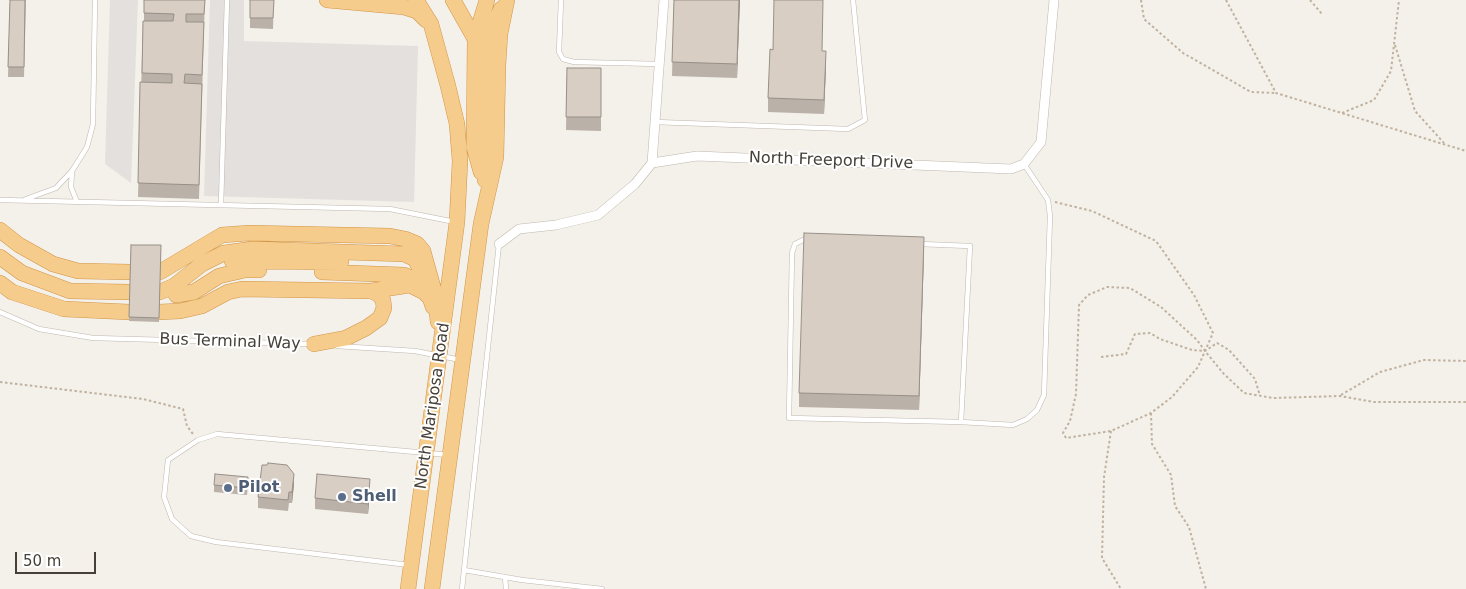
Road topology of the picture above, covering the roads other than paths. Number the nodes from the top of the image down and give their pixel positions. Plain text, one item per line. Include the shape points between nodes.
1 (95, 0) edge
2 (226, 0) edge
3 (327, 0) edge
4 (416, 0) edge
5 (453, 0) edge
6 (486, 0) edge
7 (507, 0) edge
8 (561, 0) edge
9 (664, 0) edge
10 (853, 0) edge
11 (1054, 0) edge
12 (431, 24) junction
13 (475, 39) junction
14 (659, 64) junction
15 (655, 122) junction
16 (652, 163) junction
17 (1024, 164) junction
18 (72, 171) junction
19 (485, 183) junction
20 (0, 200) edge
21 (24, 200) junction
22 (77, 202) junction
23 (484, 204) junction
24 (222, 205) junction
25 (457, 222) junction
26 (481, 224) junction
27 (0, 230) edge
28 (817, 238) edge
29 (0, 239) edge
30 (913, 243) edge
31 (499, 244) joint
32 (0, 257) edge
33 (0, 269) edge
34 (0, 283) edge
35 (410, 285) junction
36 (428, 285) junction
37 (371, 291) junction
38 (130, 292) junction
39 (160, 292) junction
40 (0, 312) edge
41 (314, 344) junction
42 (440, 345) junction
43 (462, 360) junction
44 (961, 422) junction
45 (427, 452) junction
46 (450, 455) junction
47 (412, 565) junction
48 (464, 570) junction
49 (506, 577) junction
50 (408, 589) edge
51 (432, 589) edge
52 (462, 589) edge
53 (506, 589) edge
54 (602, 589) edge

1 - 18 lane via 93,124 87,147
2 - 24 lane
3 - 12 highway via 404,7 417,11
4 - 12 highway, North Mariposa Road
5 - 13 highway
6 - 13 highway
7 - 19 highway via 494,18 488,35
7 - 23 highway via 500,41 496,157
8 - 14 lane via 559,52 563,59
9 - 14 street
10 - 15 lane via 865,120 848,129
11 - 17 street via 1041,142
12 - 25 highway, North Mariposa Road via 457,124 460,161
13 - 19 highway via 474,147
14 - 15 street
15 - 16 street
16 - 17 street, North Freeport Drive via 697,156 1011,168
16 - 31 street via 635,184 598,215 556,225 519,229
17 - 44 lane via 1048,200 1050,216 1044,395 1037,410 1027,420 1012,425
18 - 21 lane via 56,188
18 - 22 lane via 71,187
19 - 23 highway
20 - 21 lane
21 - 22 lane
22 - 24 lane
23 - 26 highway, North Mariposa Road
24 - 25 lane via 390,209
25 - 26 highway
25 - 42 highway, North Mariposa Road
26 - 43 highway, North Mariposa Road
27 - 38 highway via 53,264
28 - 44 lane via 807,238 795,244 792,253 789,418
29 - 38 highway via 49,270
30 - 44 lane via 970,246
31 - 48 lane
32 - 38 highway via 22,273 70,291
33 - 38 highway via 17,283 66,299
34 - 38 highway via 12,292 64,309
35 - 36 highway
35 - 37 highway
35 - 39 highway via 244,279 225,284 198,300
36 - 39 highway via 399,274 245,270 219,276 194,292 176,295
36 - 39 highway via 423,251 405,239 249,233 222,235 196,249 171,268
36 - 42 highway
36 - 42 highway
37 - 39 highway via 242,289 228,292 202,306 180,311
37 - 41 highway via 383,300 380,318 346,338
40 - 41 lane, Bus Terminal Way via 39,329 93,338
41 - 42 lane, Bus Terminal Way via 415,351
42 - 43 lane, Bus Terminal Way
42 - 45 highway, North Mariposa Road
43 - 46 highway, North Mariposa Road
45 - 46 lane
45 - 47 highway, North Mariposa Road
45 - 47 lane via 217,434 198,440 168,460 164,497 172,519 191,536 216,542
46 - 51 highway, North Mariposa Road
47 - 50 highway, North Mariposa Road
48 - 49 lane
48 - 52 lane
49 - 53 lane
49 - 54 lane

